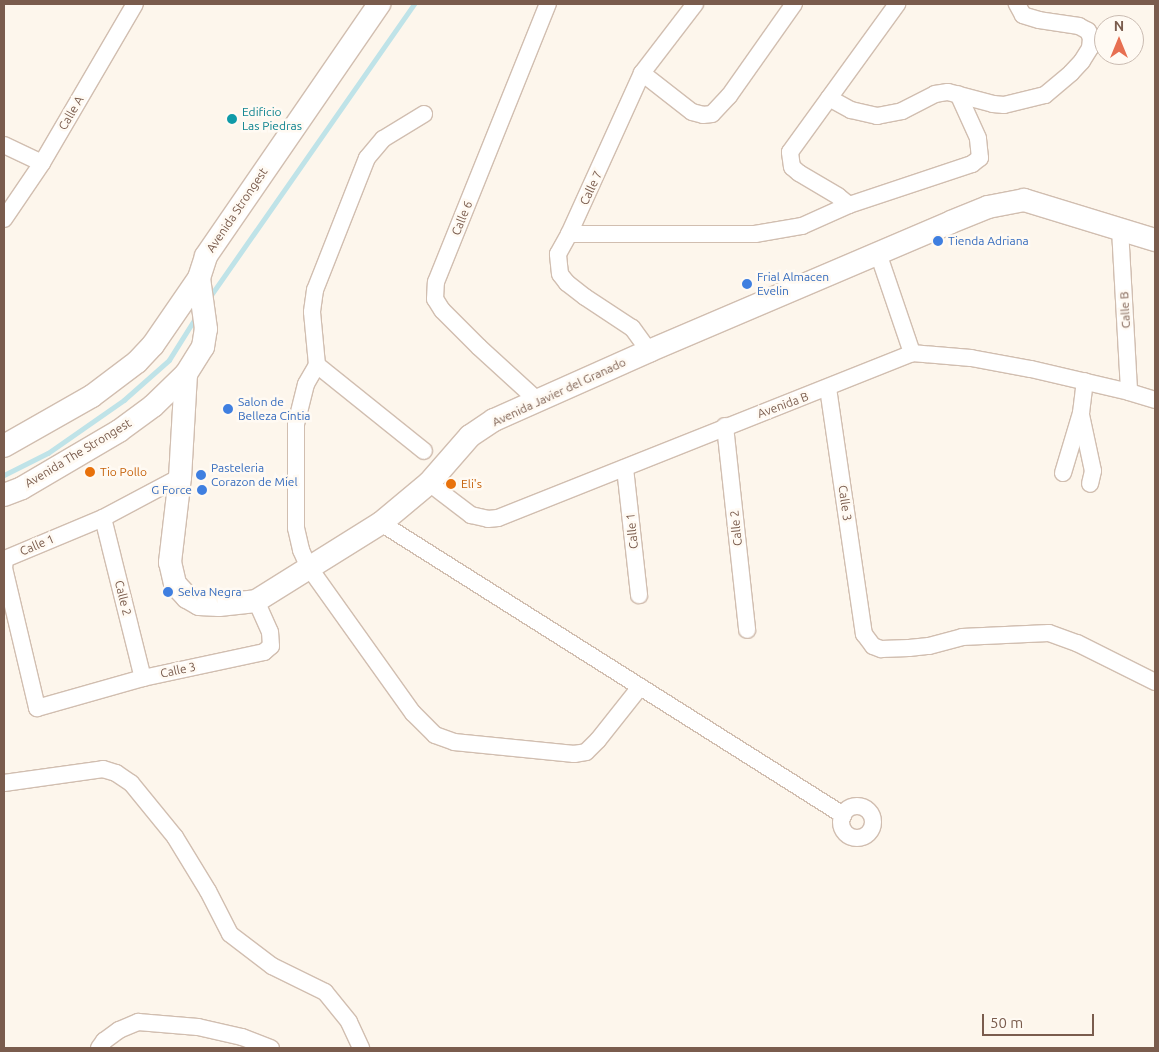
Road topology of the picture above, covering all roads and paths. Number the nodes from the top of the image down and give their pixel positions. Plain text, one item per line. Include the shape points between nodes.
1 (135, 4) edge
2 (548, 4) edge
3 (695, 4) edge
4 (794, 4) edge
5 (897, 4) edge
6 (1017, 4) edge
7 (375, 5) edge
8 (642, 73) junction
9 (958, 94) junction
10 (829, 98) junction
11 (424, 114) dead end
12 (4, 145) edge
13 (42, 163) junction
14 (849, 205) junction
15 (4, 219) edge
16 (1120, 229) junction
17 (569, 234) junction
18 (1155, 240) edge
19 (878, 253) junction
20 (200, 286) junction
21 (649, 350) junction
22 (912, 352) junction
23 (316, 365) junction
24 (186, 374) junction
25 (1085, 381) junction
26 (828, 388) junction
27 (1129, 392) junction
28 (538, 400) junction
29 (1155, 400) edge
30 (1081, 413) junction
31 (725, 426) junction
32 (4, 446) edge
33 (424, 451) dead end
34 (625, 468) junction
35 (1063, 473) dead end
36 (180, 477) junction
37 (430, 483) junction
38 (1090, 484) dead end
39 (4, 495) edge
40 (103, 518) junction
41 (381, 523) junction
42 (308, 566) junction
43 (638, 595) dead end
44 (256, 601) junction
45 (747, 630) dead end
46 (143, 678) junction
47 (1155, 682) edge
48 (640, 687) junction
49 (37, 708) joint
50 (4, 783) edge
51 (842, 815) dead end
52 (99, 1048) edge
53 (271, 1048) edge
54 (362, 1048) edge

1 - 13 street, Calle A
2 - 28 street, Calle 6 via 436,282 434,299 473,341
3 - 8 street, Calle 7
4 - 8 street via 729,96 712,114 692,112
5 - 10 street
6 - 9 street via 1023,15 1079,26 1088,31 1090,48 1082,61 1045,95 1017,103 993,104
7 - 20 street, Avenida Strongest via 206,256
8 - 17 street, Calle 7
9 - 10 street via 935,94 902,111 877,116 851,110
9 - 14 street via 978,138 980,158 972,164
10 - 14 street via 790,152 789,159 799,173
11 - 23 street via 383,139 367,158 315,290 312,312
12 - 13 street
13 - 15 street, Calle A
14 - 17 street via 802,226 755,234
16 - 18 street, Avenida Javier del Granado
16 - 19 street, Avenida Javier del Granado via 1024,200 988,207
16 - 27 street, Calle B
17 - 21 street, Calle 7 via 558,254 560,274 585,297 632,328
19 - 21 street, Avenida Javier del Granado
19 - 22 street
20 - 24 street, Avenida The Strongest via 205,318 203,347
20 - 32 street, Avenida Strongest via 137,362 92,396
21 - 28 street, Avenida Javier del Granado
22 - 25 street, Avenida B via 971,358
22 - 26 street, Avenida B
23 - 33 street
23 - 42 street via 306,384 296,424 296,528
24 - 36 street, Avenida Javier del Granado
24 - 39 street, Avenida The Strongest via 153,406 119,430 22,488
25 - 27 street, Avenida B
25 - 30 street
26 - 31 street, Avenida B
26 - 47 street, Calle 3 via 861,618 864,634 876,648 929,646 962,637 1049,633 1077,643
27 - 29 street, Avenida B
28 - 37 street, Avenida Javier del Granado via 494,420 470,436
30 - 35 street
30 - 38 street via 1093,471
31 - 34 street, Avenida B
31 - 45 street, Calle 2
34 - 37 street, Avenida B via 509,514 488,519 471,515
34 - 43 street, Calle 1
36 - 40 street, Calle 1
36 - 44 street, Avenida Javier del Granado via 170,562 175,584 199,604
37 - 41 street, Avenida Javier del Granado
40 - 46 street, Calle 2
40 - 49 street, Calle 1 via 5,559 4,568
41 - 42 street, Avenida Javier del Granado
41 - 48 street
42 - 44 street, Avenida Javier del Granado
42 - 48 street via 413,713 435,735 454,742 574,754 586,752
44 - 46 street, Calle 3 via 270,632 271,646 264,652
46 - 49 street, Calle 3
48 - 51 street
50 - 54 street via 103,769 116,772 131,783 175,837 230,934 272,966 325,992 350,1022
52 - 53 street via 119,1030 138,1022 198,1027

